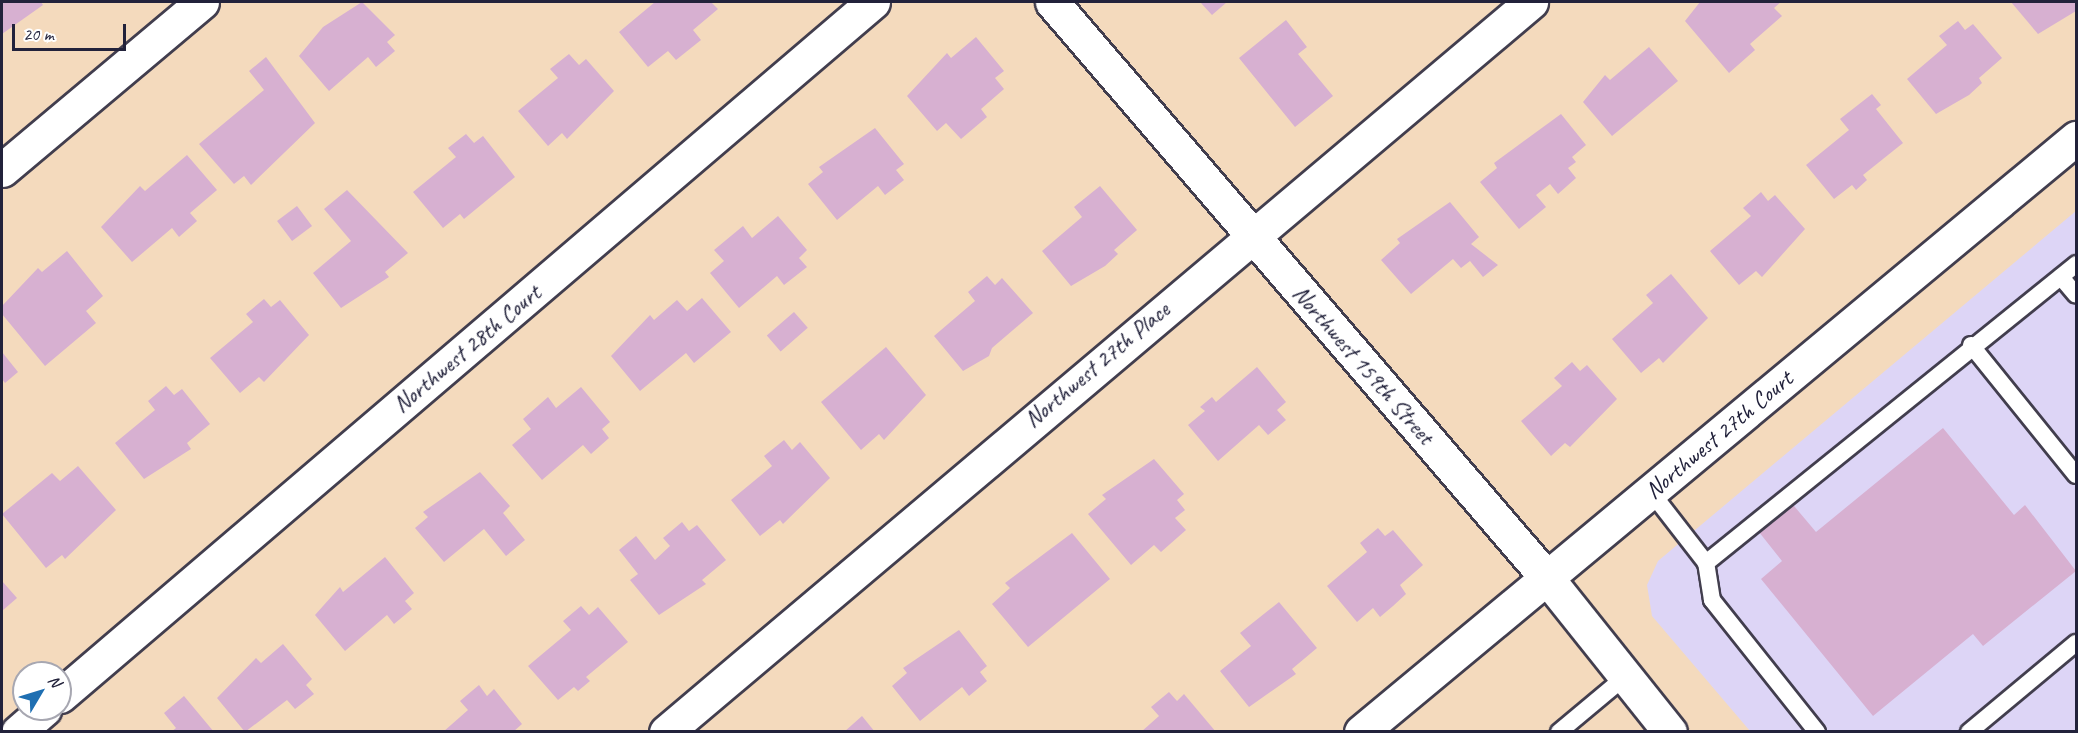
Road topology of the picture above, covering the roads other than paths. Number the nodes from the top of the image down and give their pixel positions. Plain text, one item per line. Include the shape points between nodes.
1 (202, 2) edge
2 (873, 2) edge
3 (1052, 2) edge
4 (1531, 2) edge
5 (2076, 138) edge
6 (2, 170) edge
7 (1250, 236) junction
8 (2076, 264) edge
9 (2061, 277) junction
10 (2076, 295) edge
11 (1971, 345) junction
12 (2076, 475) edge
13 (1651, 492) junction
14 (1706, 563) junction
15 (1547, 578) junction
16 (2076, 643) edge
17 (1626, 676) junction
18 (72, 686) edge
19 (31, 721) edge
20 (18, 732) edge
21 (666, 732) edge
22 (1361, 732) edge
23 (1559, 732) edge
24 (1671, 732) edge
25 (1817, 732) edge
26 (1969, 732) edge

1 - 6 street
2 - 18 street, Northwest 28th Court
3 - 7 street, Northwest 159th Street
4 - 7 street, Northwest 27th Place
5 - 13 street, Northwest 27th Court
7 - 15 street, Northwest 159th Street
7 - 21 street, Northwest 27th Place
8 - 9 lane
9 - 10 lane
9 - 11 lane
11 - 12 lane
11 - 14 lane
13 - 14 lane
13 - 15 street, Northwest 27th Court
14 - 25 lane via 1712,600
15 - 17 street, Northwest 159th Street
15 - 22 street, Northwest 27th Court
16 - 26 lane
17 - 23 lane
17 - 24 street, Northwest 159th Street
19 - 20 street

